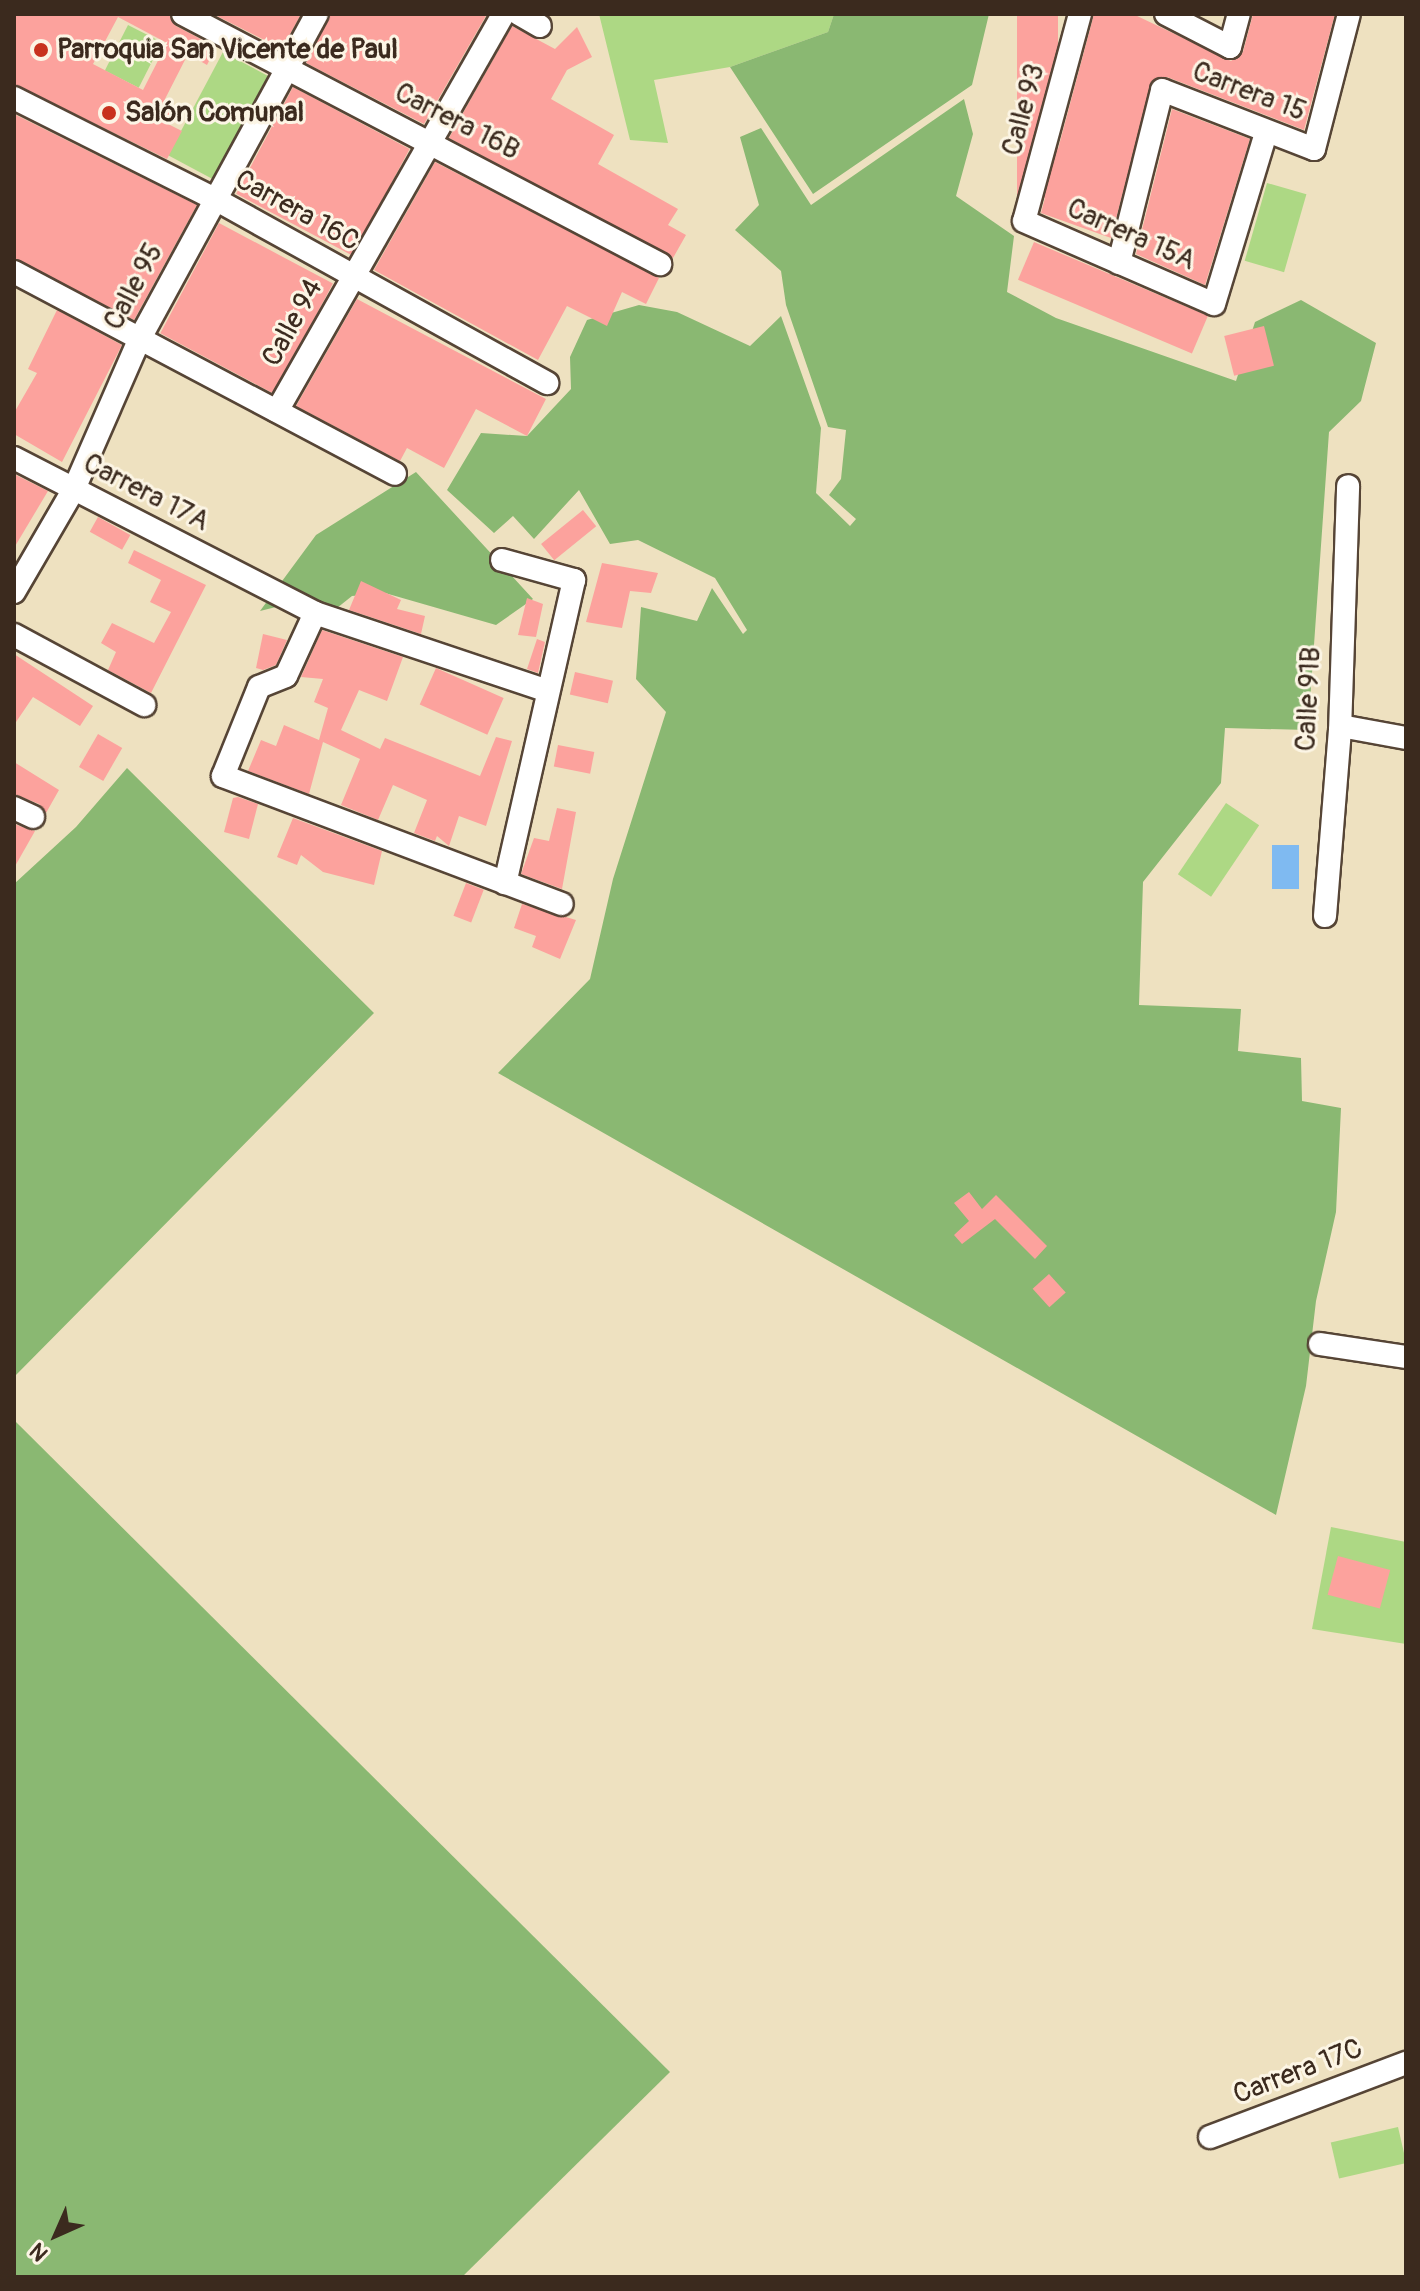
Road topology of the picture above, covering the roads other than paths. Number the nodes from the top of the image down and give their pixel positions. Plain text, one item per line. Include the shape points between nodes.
1 (183, 14) edge
2 (317, 14) edge
3 (503, 14) edge
4 (519, 14) edge
5 (1080, 14) edge
6 (1166, 14) edge
7 (1239, 14) edge
8 (1349, 14) edge
9 (540, 26) dead end
10 (288, 72) junction
11 (14, 98) edge
12 (1266, 133) junction
13 (433, 141) junction
14 (215, 199) junction
15 (1024, 221) joint
16 (1119, 263) junction
17 (660, 264) dead end
18 (14, 272) edge
19 (353, 277) junction
20 (139, 340) junction
21 (547, 383) dead end
22 (277, 411) junction
23 (14, 458) edge
24 (395, 474) dead end
25 (1348, 486) dead end
26 (74, 489) junction
27 (502, 560) dead end
28 (14, 592) edge
29 (315, 613) junction
30 (14, 635) edge
31 (548, 691) junction
32 (144, 705) dead end
33 (1340, 731) junction
34 (1406, 738) edge
35 (505, 883) junction
36 (562, 904) dead end
37 (1325, 916) dead end
38 (1320, 1344) dead end
39 (1406, 1357) edge
40 (1406, 2063) edge
41 (1210, 2137) dead end

1 - 10 street, Carrera 16B
2 - 10 street, Calle 95
3 - 13 street, Calle 94
4 - 9 street
5 - 15 street, Calle 93
6 - 7 street via 1230,47
8 - 12 street, Carrera 15 via 1314,149
10 - 13 street, Carrera 16B
10 - 14 street, Calle 95
11 - 14 street, Carrera 16C
12 - 16 street, Carrera 15A via 1214,304
12 - 16 street, Carrera 15 via 1162,90
13 - 17 street, Carrera 16B
13 - 19 street, Calle 94
14 - 19 street, Carrera 16C
14 - 20 street, Calle 95
15 - 16 street, Carrera 15A
18 - 20 street
19 - 21 street, Carrera 16C
19 - 22 street, Calle 94
20 - 22 street
20 - 26 street, Calle 95
22 - 24 street
23 - 26 street, Carrera 17A
25 - 33 street, Calle 91B
26 - 28 street, Calle 95
26 - 29 street, Carrera 17A
27 - 31 street via 574,580
29 - 31 street, Carrera 17A
29 - 35 street via 286,676 259,687 223,776
30 - 32 street
31 - 35 street
33 - 34 street via 1346,727
33 - 37 street, Calle 91B
35 - 36 street
38 - 39 street
40 - 41 street, Carrera 17C

